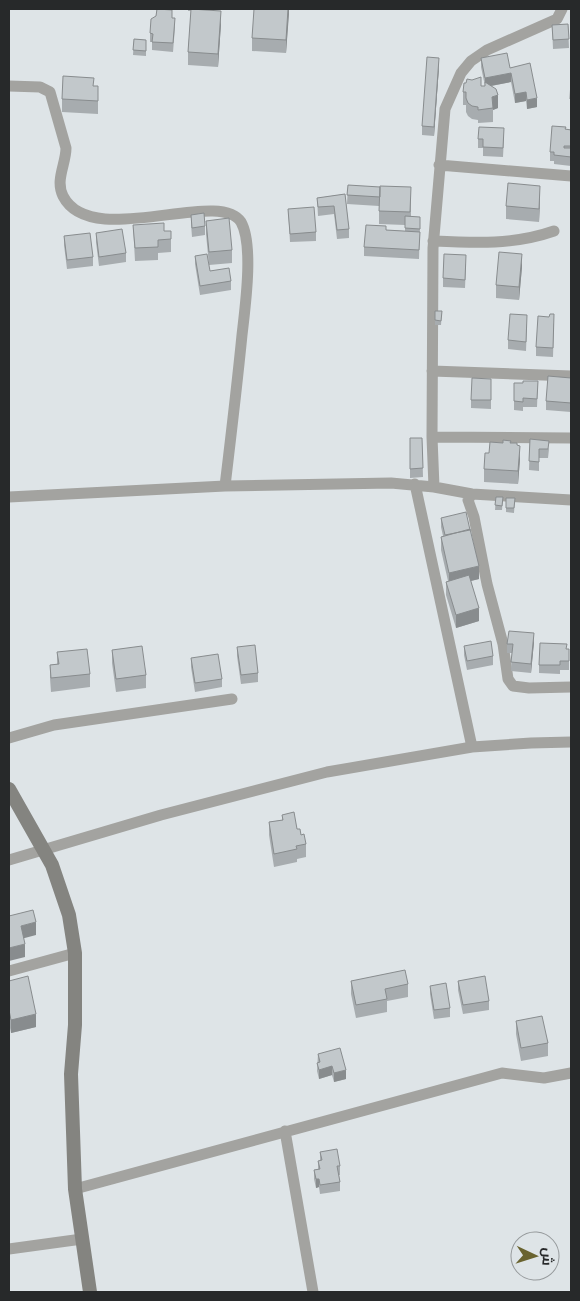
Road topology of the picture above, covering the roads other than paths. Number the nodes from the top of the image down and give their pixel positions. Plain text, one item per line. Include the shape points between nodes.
1 (562, 9) edge
2 (9, 86) edge
3 (439, 165) junction
4 (571, 176) edge
5 (554, 231) dead end
6 (433, 241) junction
7 (432, 371) junction
8 (571, 376) edge
9 (432, 437) junction
10 (571, 438) edge
11 (416, 484) junction
12 (225, 486) junction
13 (434, 487) junction
14 (472, 494) junction
15 (9, 497) edge
16 (571, 500) edge
17 (571, 687) edge
18 (232, 699) dead end
19 (9, 738) edge
20 (571, 742) edge
21 (472, 748) junction
22 (9, 788) edge
23 (44, 850) junction
24 (9, 860) edge
25 (75, 953) junction
26 (9, 971) edge
27 (571, 1072) edge
28 (285, 1131) junction
29 (75, 1189) junction
30 (82, 1239) junction
31 (9, 1249) edge
32 (90, 1292) edge
33 (313, 1292) edge

1 - 3 street via 557,18 487,50 461,73 445,109
2 - 12 street via 40,87 50,92 66,148 60,182 63,196 80,214 115,220 222,212 234,214 240,222 246,235 248,278
3 - 4 street
3 - 6 street
5 - 6 street via 537,237 494,243
6 - 7 street
7 - 8 street
7 - 9 street
9 - 10 street
9 - 13 street
11 - 12 street
11 - 13 street
11 - 21 street
12 - 15 street
13 - 14 street
14 - 16 street
14 - 17 street via 468,500 503,644 508,679 513,686
18 - 19 street via 54,725
20 - 21 street
21 - 23 street via 327,772 161,815
22 - 23 main road
23 - 24 street
23 - 25 main road via 70,915
25 - 26 street
25 - 29 main road via 71,1074
27 - 28 street via 544,1078 502,1073
28 - 29 street
28 - 33 street
29 - 30 main road
30 - 31 street
30 - 32 main road

